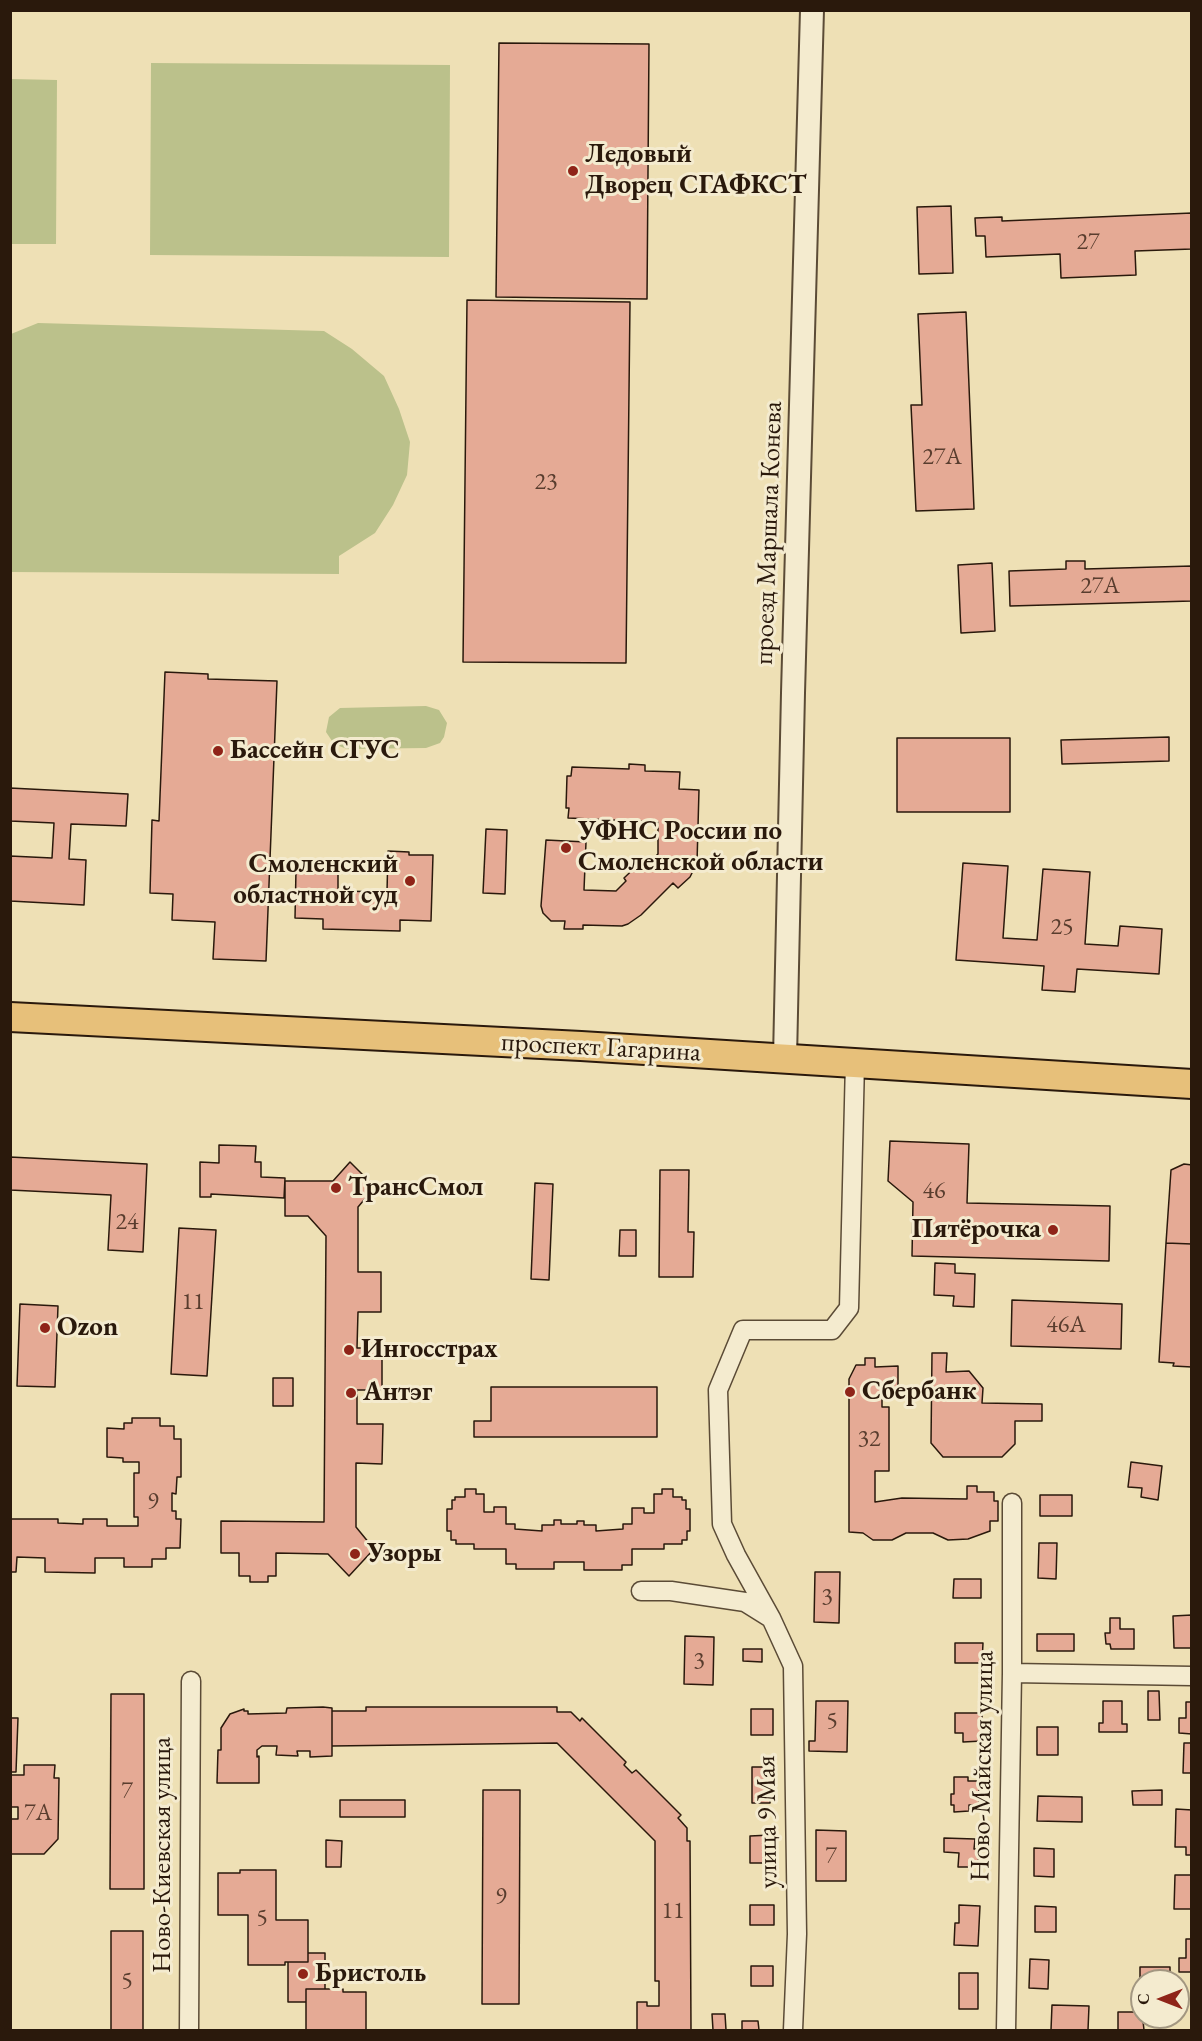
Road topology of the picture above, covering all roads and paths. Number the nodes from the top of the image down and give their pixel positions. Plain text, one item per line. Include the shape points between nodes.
1 (812, 10) edge
2 (10, 1017) edge
3 (785, 1058) junction
4 (855, 1062) junction
5 (1191, 1084) edge
6 (1012, 1503) dead end
7 (640, 1591) dead end
8 (771, 1618) junction
9 (1012, 1672) junction
10 (1191, 1676) edge
11 (191, 1681) dead end
12 (189, 2031) edge
13 (794, 2031) edge
14 (1006, 2031) edge

1 - 3 street, проезд Маршала Конева
2 - 3 main road, проспект Гагарина
3 - 4 main road, проспект Гагарина
4 - 5 main road, проспект Гагарина
4 - 8 street, улица 9 Мая via 849,1308 832,1330 743,1330 718,1390 722,1524
6 - 9 street, Ново-Майская улица
7 - 8 street via 745,1602
8 - 13 street, улица 9 Мая via 793,1666 797,1934
9 - 10 street
9 - 14 street, Ново-Майская улица
11 - 12 street, Ново-Киевская улица

